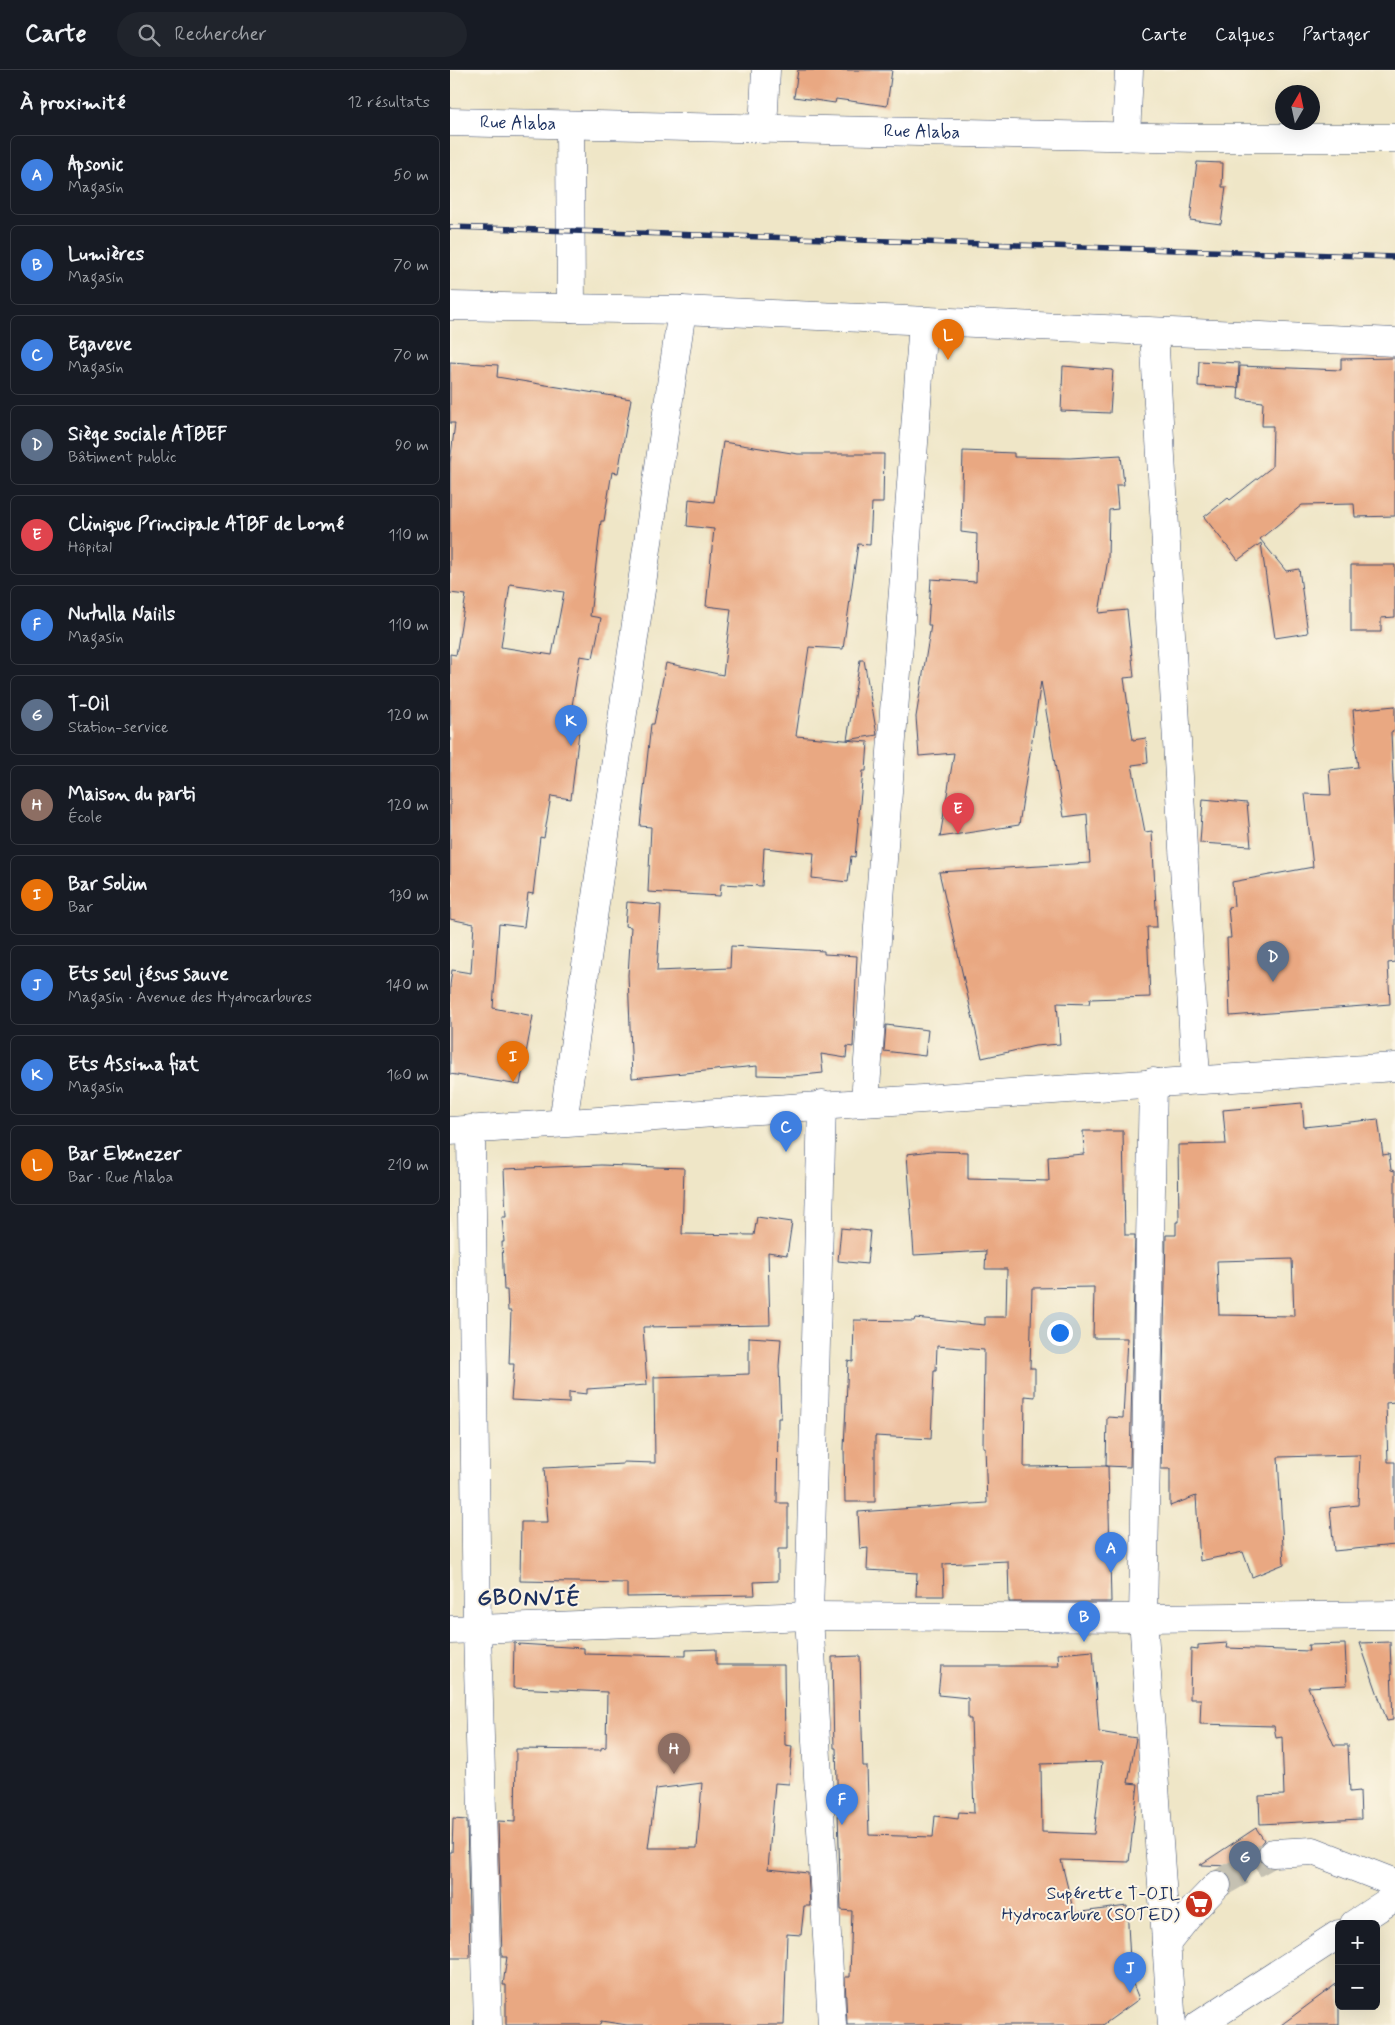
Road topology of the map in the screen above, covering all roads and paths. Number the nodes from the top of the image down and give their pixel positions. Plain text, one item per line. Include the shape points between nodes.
1 (766, 70) edge
2 (1129, 70) edge
3 (450, 122) edge
4 (570, 125) junction
5 (763, 129) junction
6 (1126, 136) junction
7 (1395, 138) edge
8 (450, 306) edge
9 (571, 308) junction
10 (682, 310) junction
11 (923, 322) junction
12 (1154, 332) junction
13 (1395, 342) edge
14 (1395, 1067) edge
15 (1196, 1079) junction
16 (1153, 1082) junction
17 (866, 1101) junction
18 (822, 1104) junction
19 (563, 1122) junction
20 (461, 1130) edge
21 (1395, 1614) edge
22 (809, 1616) junction
23 (1143, 1618) junction
24 (450, 1630) edge
25 (477, 1630) junction
26 (1273, 1853) tunnel mouth
27 (1395, 1883) edge
28 (1217, 1886) tunnel mouth
29 (1395, 1897) edge
30 (1360, 1920) edge
31 (1335, 1937) edge
32 (1166, 1944) junction
33 (488, 2025) edge
34 (832, 2025) edge
35 (1172, 2025) edge
36 (1199, 2025) edge

1 - 5 street
2 - 6 street
3 - 4 street, Rue Alaba
4 - 5 street, Rue Alaba
4 - 9 street
5 - 6 street, Rue Alaba
6 - 7 street, Rue Alaba
8 - 9 street
9 - 10 street
10 - 11 street
10 - 19 street
11 - 12 street
11 - 17 street
12 - 13 street
12 - 15 street
14 - 15 street
15 - 16 street
16 - 17 street
16 - 23 street
17 - 18 street
18 - 19 street
18 - 22 street
19 - 20 street
20 - 25 street
21 - 23 street
22 - 23 street
22 - 25 street
22 - 34 street
23 - 32 street
24 - 25 street
25 - 33 street
26 - 27 street via 1313,1851
28 - 32 street via 1194,1908
29 - 30 street
31 - 36 street
32 - 35 street

